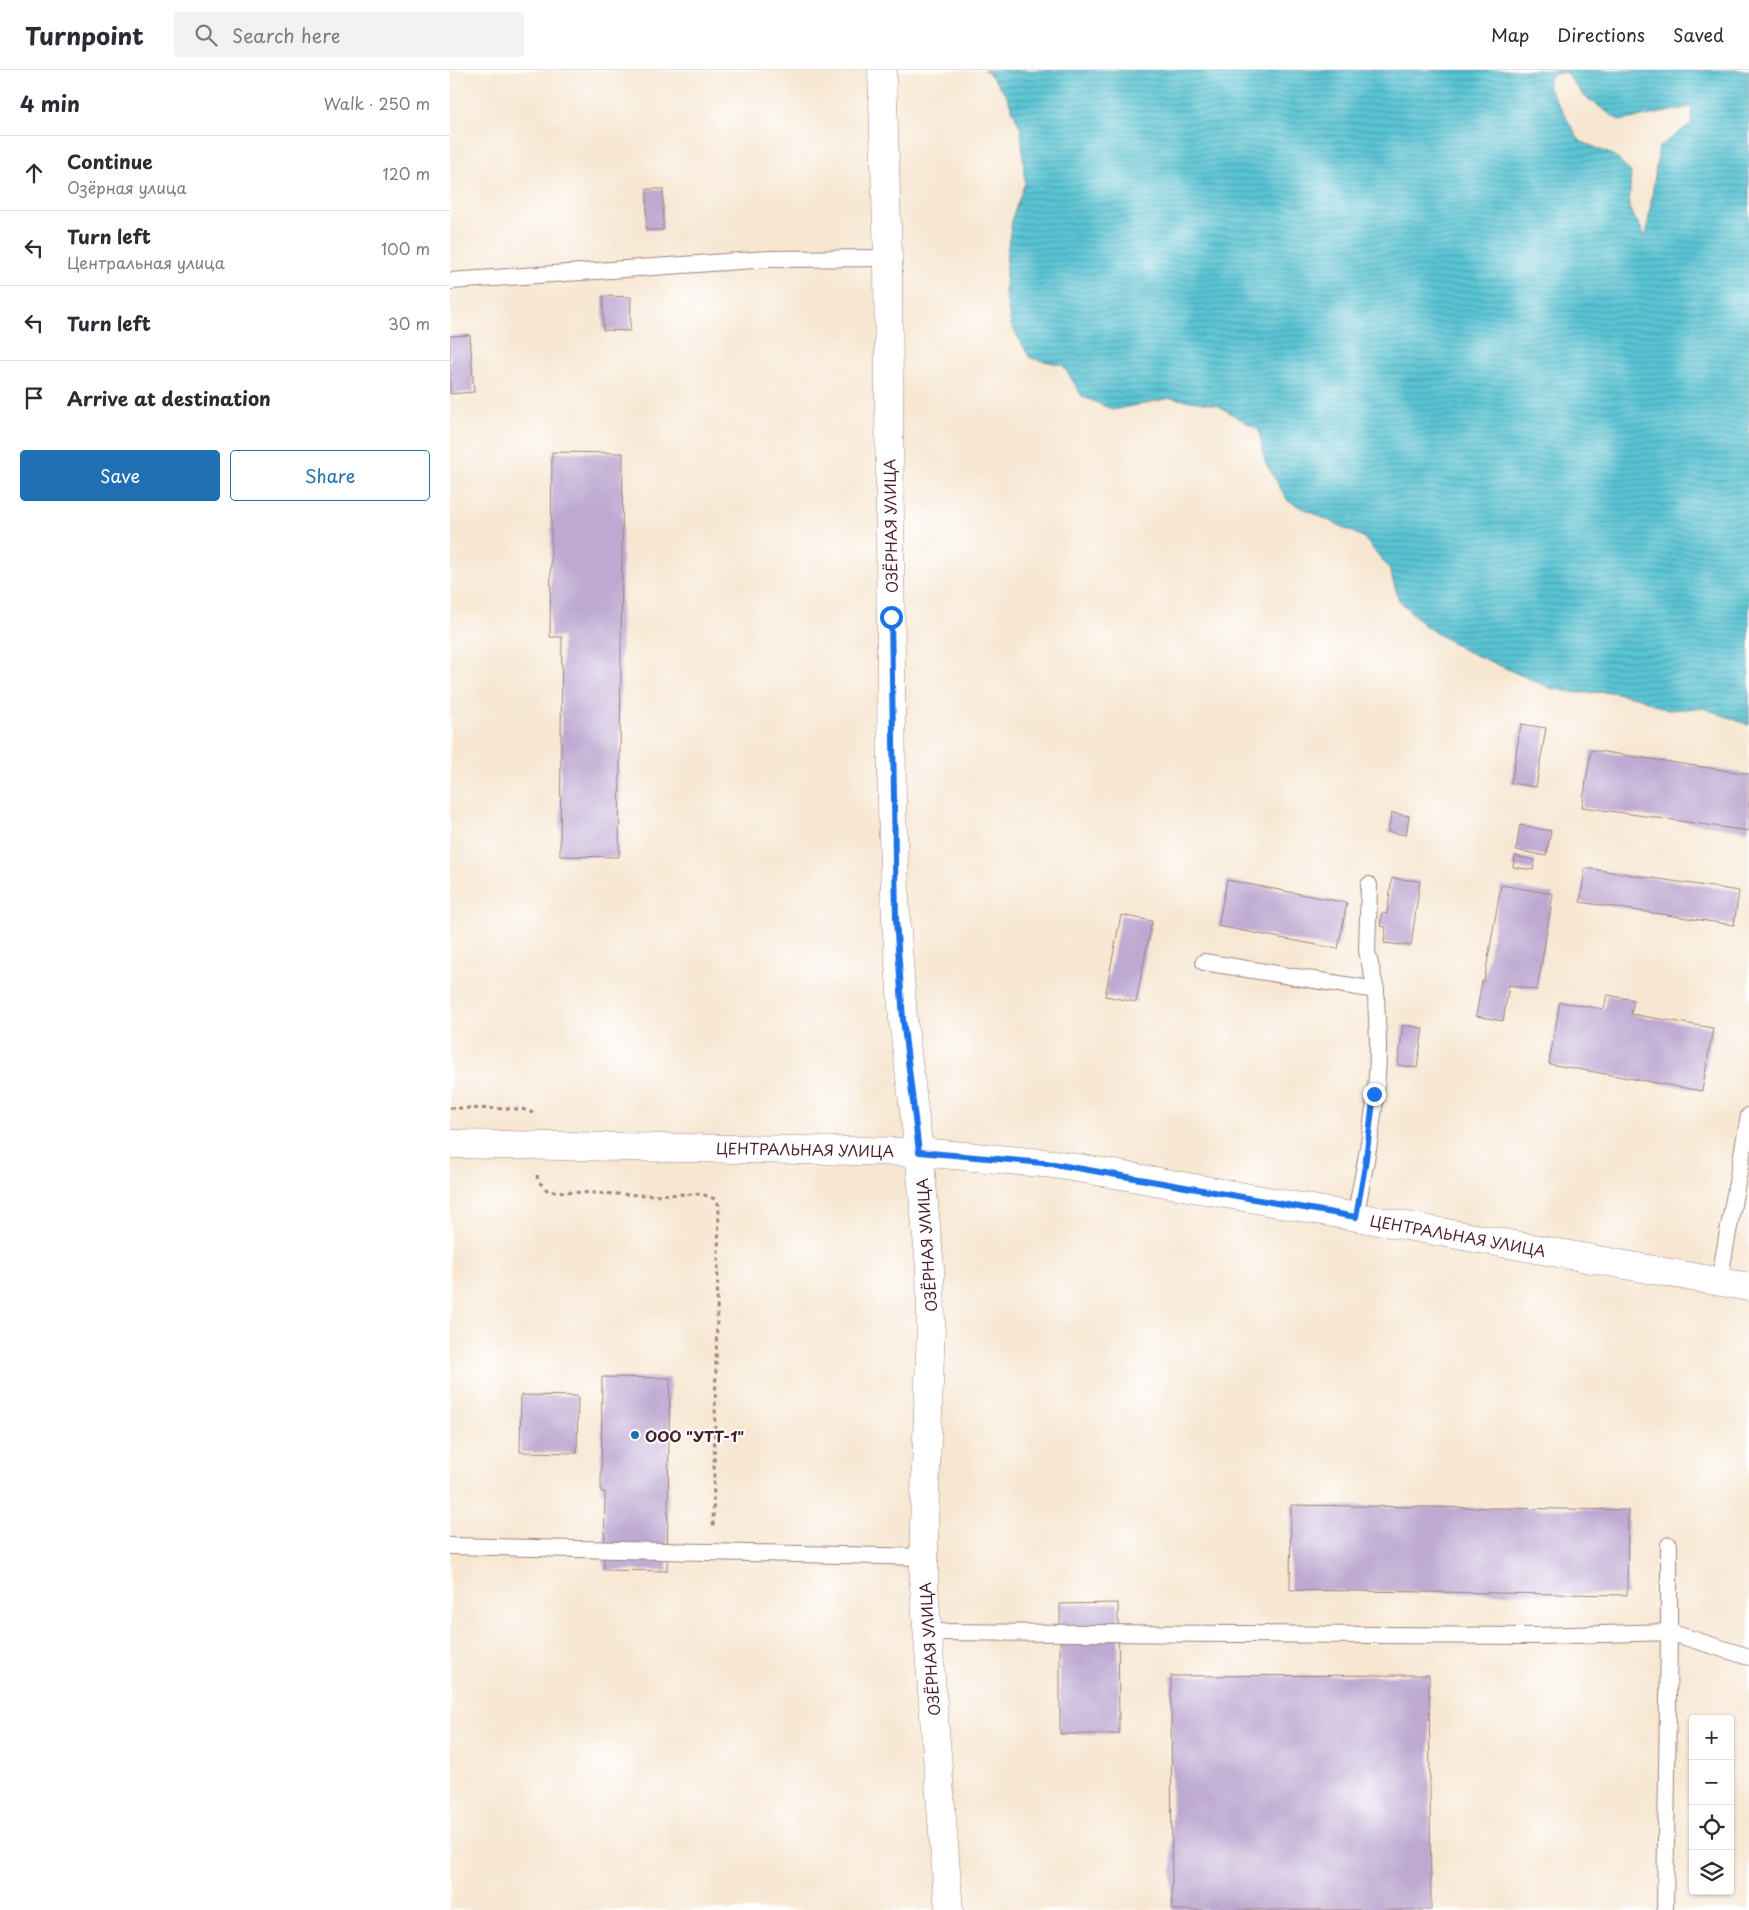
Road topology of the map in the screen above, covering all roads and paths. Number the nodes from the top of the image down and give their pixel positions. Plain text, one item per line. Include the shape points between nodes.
1 (882, 70) edge
2 (888, 258) junction
3 (450, 281) edge
4 (1369, 885) dead end
5 (1204, 962) dead end
6 (1376, 990) junction
7 (450, 1108) edge
8 (1749, 1116) edge
9 (450, 1144) edge
10 (537, 1145) junction
11 (919, 1152) junction
12 (1356, 1217) junction
13 (1719, 1282) junction
14 (1749, 1287) edge
15 (1669, 1545) dead end
16 (450, 1546) edge
17 (713, 1552) junction
18 (924, 1557) junction
19 (928, 1632) junction
20 (1669, 1632) junction
21 (1749, 1657) edge
22 (949, 1910) edge
23 (1665, 1910) edge

1 - 2 street, ОЗЁРНАЯ УЛИЦА
2 - 3 lane via 741,260
2 - 11 street, ОЗЁРНАЯ УЛИЦА via 892,798 896,919 903,1019
4 - 6 lane via 1367,951
5 - 6 lane
6 - 12 lane via 1378,1048 1374,1094
7 - 10 path via 530,1111 537,1115
8 - 13 lane
9 - 10 street, ЦЕНТРАЛЬНАЯ УЛИЦА
10 - 11 street, ЦЕНТРАЛЬНАЯ УЛИЦА
10 - 17 path via 538,1181 548,1191 702,1194 715,1199 719,1205
11 - 12 street, ЦЕНТРАЛЬНАЯ УЛИЦА via 1054,1164
11 - 18 street, ОЗЁРНАЯ УЛИЦА via 930,1268 931,1326
12 - 13 street, ЦЕНТРАЛЬНАЯ УЛИЦА
13 - 14 street, ЦЕНТРАЛЬНАЯ УЛИЦА
15 - 20 lane
16 - 17 lane
17 - 18 lane
18 - 19 street, ОЗЁРНАЯ УЛИЦА
19 - 20 lane via 1538,1636
19 - 22 street, ОЗЁРНАЯ УЛИЦА
20 - 21 lane
20 - 23 lane

